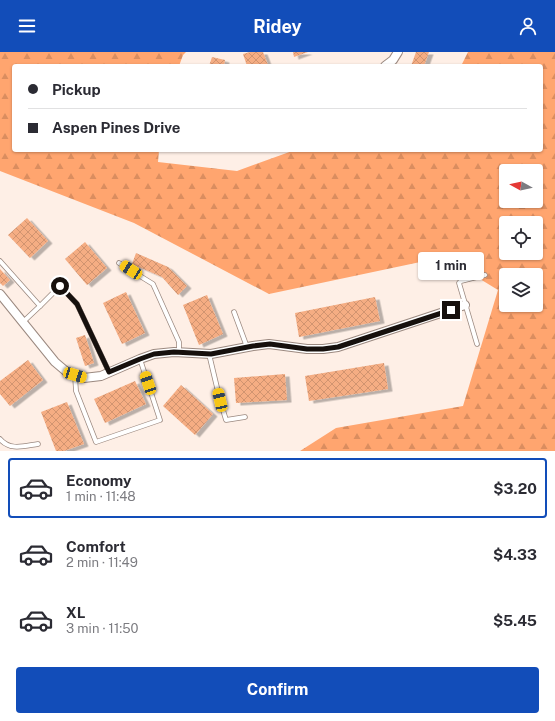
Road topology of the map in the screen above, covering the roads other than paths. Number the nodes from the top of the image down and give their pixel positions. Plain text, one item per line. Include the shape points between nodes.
1 (398, 52) edge
2 (388, 64) edge
3 (0, 261) edge
4 (120, 263) dead end
5 (485, 275) dead end
6 (0, 294) edge
7 (465, 305) junction
8 (40, 306) junction
9 (234, 312) dead end
10 (23, 322) junction
11 (477, 344) dead end
12 (247, 347) junction
13 (179, 353) junction
14 (209, 354) junction
15 (140, 359) junction
16 (109, 372) junction
17 (75, 375) junction
18 (245, 417) dead end
19 (0, 439) edge
20 (38, 444) dead end

1 - 2 street
3 - 8 lane
4 - 13 lane via 153,284 179,342
5 - 7 lane via 459,283
6 - 10 street
7 - 11 lane
7 - 12 street via 338,347 307,349 270,344
8 - 10 lane
8 - 16 lane via 60,286 77,304
9 - 12 lane
10 - 17 street via 55,362 68,373
12 - 14 street
13 - 14 street
13 - 15 street via 154,354
14 - 18 lane via 226,420
15 - 16 street
15 - 17 lane via 160,420 96,442 76,392
16 - 17 street via 101,376 84,378
19 - 20 lane via 12,447

